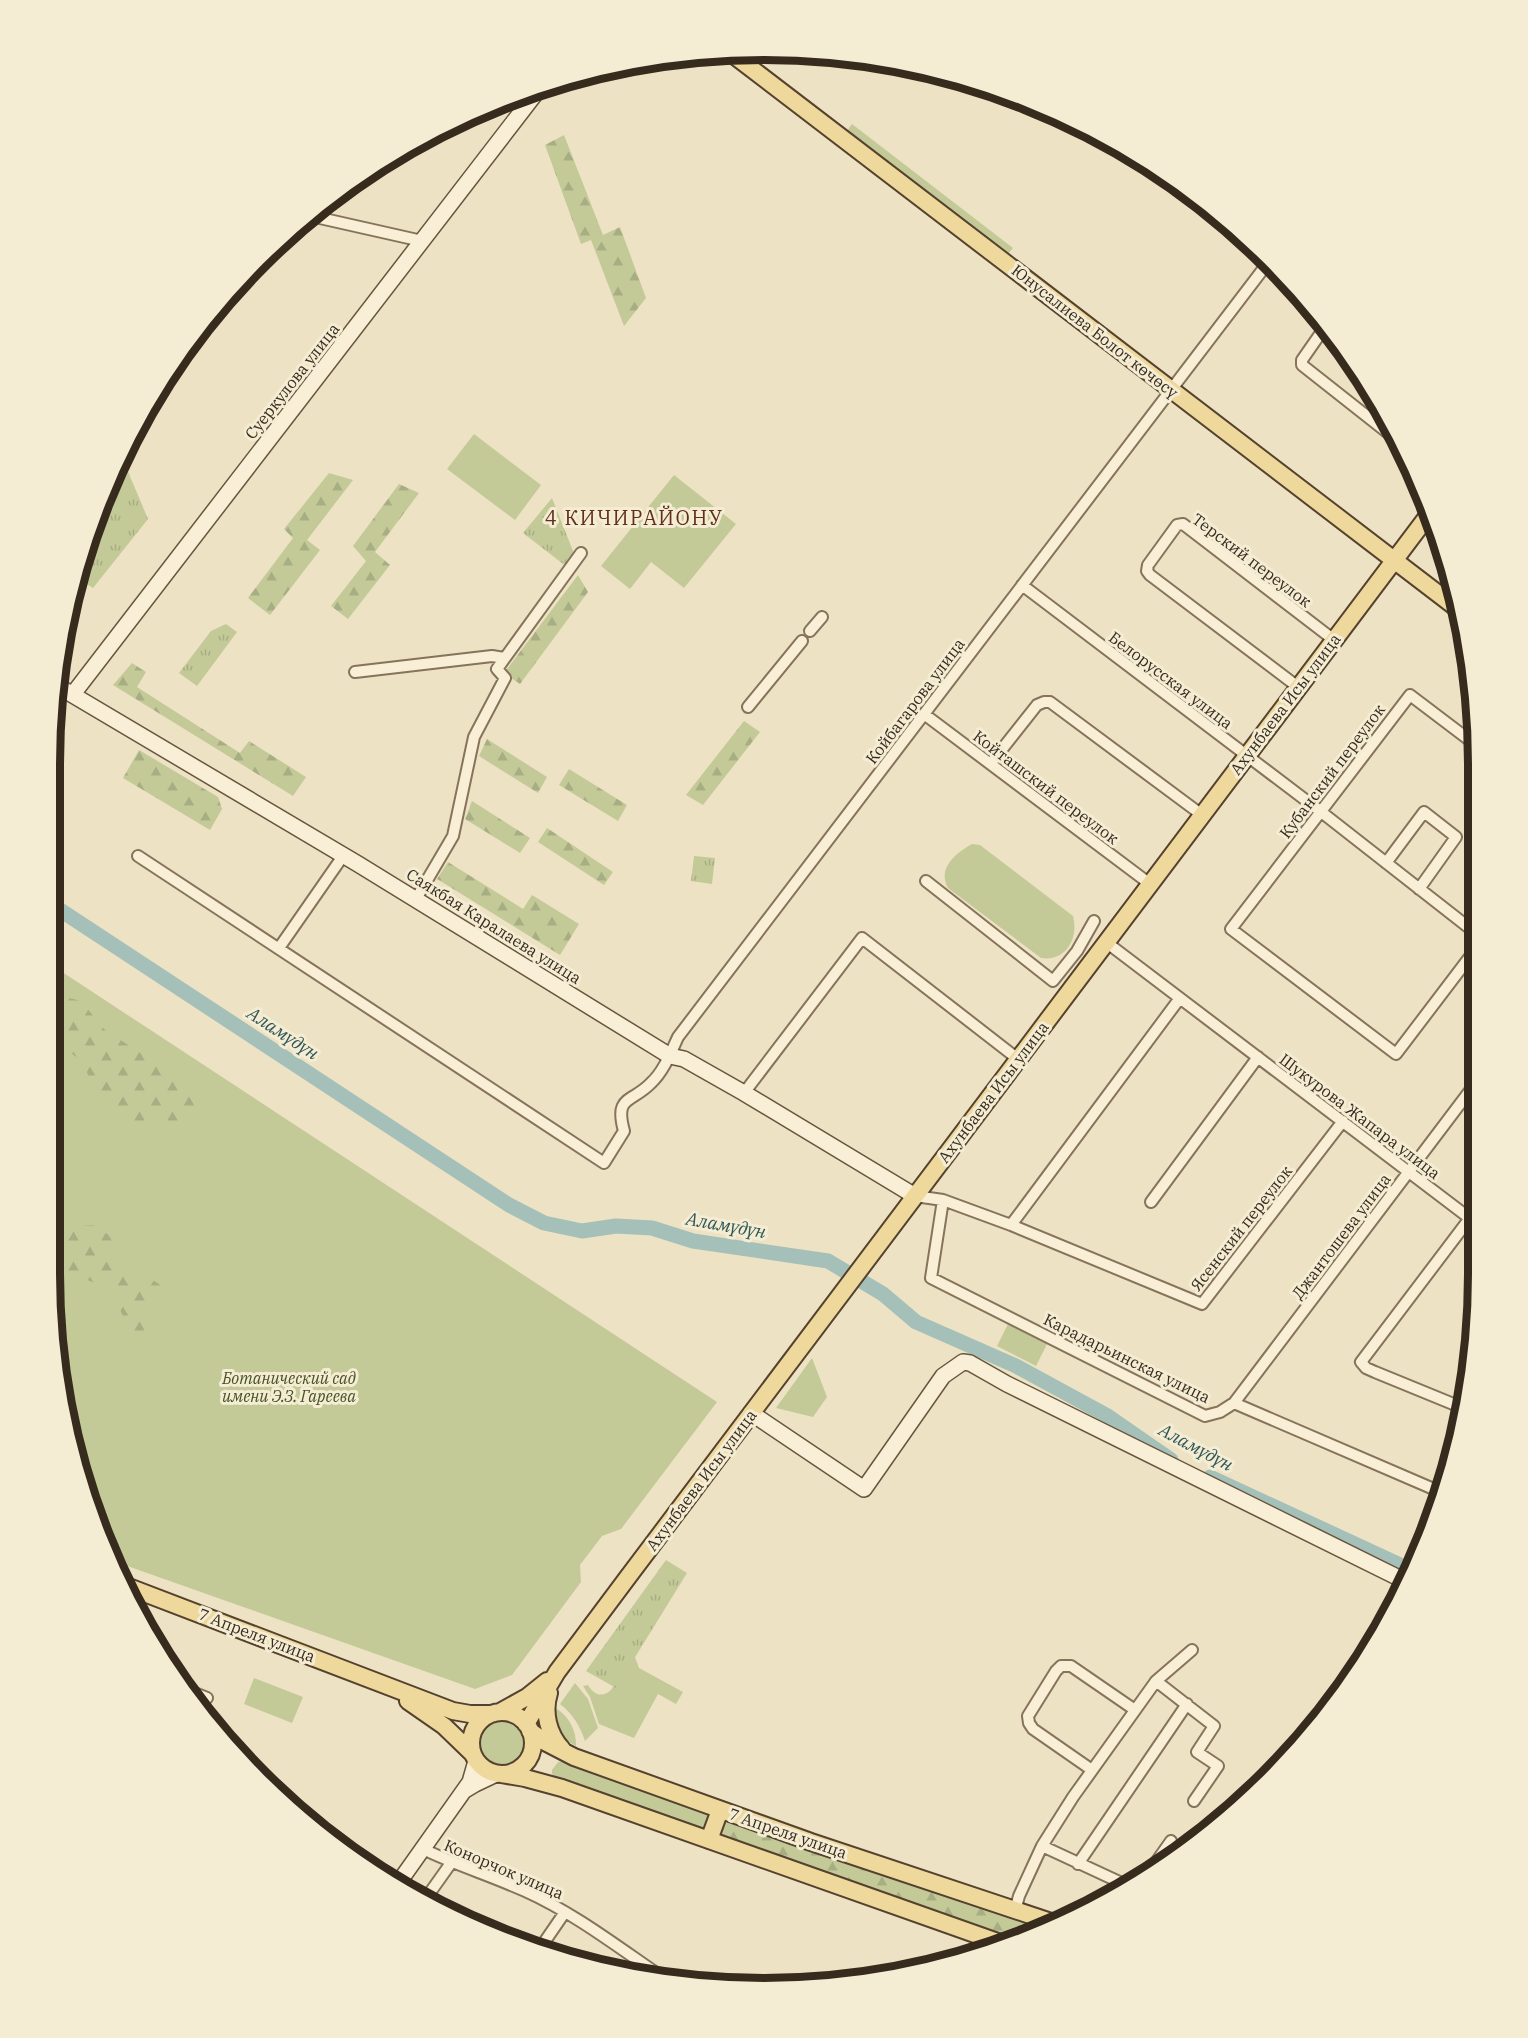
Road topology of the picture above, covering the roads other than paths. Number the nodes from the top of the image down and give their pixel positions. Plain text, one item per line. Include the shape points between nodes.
1 (742, 61) edge
2 (531, 100) edge
3 (320, 218) edge
4 (422, 241) junction
5 (1264, 268) edge
6 (1321, 333) edge
7 (1171, 390) junction
8 (1382, 428) edge
9 (1424, 521) edge
10 (581, 553) dead end
11 (1394, 561) junction
12 (1022, 585) junction
13 (1448, 602) edge
14 (822, 617) dead end
15 (810, 631) dead end
16 (1334, 640) junction
17 (802, 641) dead end
18 (504, 658) junction
19 (355, 672) dead end
20 (1298, 687) junction
21 (64, 689) edge
22 (73, 694) junction
23 (748, 707) dead end
24 (924, 714) junction
25 (1467, 738) edge
26 (1247, 756) junction
27 (991, 764) junction
28 (1320, 811) junction
29 (1202, 815) junction
30 (138, 855) dead end
31 (344, 856) junction
32 (1386, 863) junction
33 (926, 881) dead end
34 (1150, 884) junction
35 (1419, 889) junction
36 (416, 899) junction
37 (1094, 921) dead end
38 (1468, 927) edge
39 (1106, 942) junction
40 (279, 948) junction
41 (1468, 959) edge
42 (1180, 998) junction
43 (670, 1056) junction
44 (1258, 1057) junction
45 (1018, 1059) junction
46 (744, 1093) junction
47 (1468, 1093) edge
48 (1343, 1121) junction
49 (1409, 1171) junction
50 (915, 1196) junction
51 (943, 1200) junction
52 (1151, 1202) dead end
53 (1468, 1217) edge
54 (1468, 1223) edge
55 (1011, 1225) junction
56 (1234, 1403) junction
57 (1455, 1405) edge
58 (751, 1413) junction
59 (1434, 1489) edge
60 (1398, 1578) edge
61 (135, 1589) edge
62 (1192, 1650) dead end
63 (557, 1672) junction
64 (1156, 1681) junction
65 (388, 1686) junction
66 (200, 1695) edge
67 (207, 1698) dead end
68 (1188, 1704) junction
69 (1135, 1710) junction
70 (496, 1713) junction
71 (528, 1727) junction
72 (566, 1753) junction
73 (474, 1758) junction
74 (1092, 1770) junction
75 (499, 1774) junction
76 (463, 1792) junction
77 (1194, 1801) dead end
78 (720, 1810) junction
79 (709, 1840) junction
80 (1171, 1842) dead end
81 (1042, 1846) junction
82 (423, 1849) junction
83 (1162, 1854) edge
84 (451, 1863) junction
85 (1078, 1864) junction
86 (402, 1878) edge
87 (1119, 1882) edge
88 (430, 1893) edge
89 (1015, 1911) junction
90 (565, 1912) junction
91 (1043, 1920) edge
92 (992, 1940) edge
93 (544, 1943) edge
94 (648, 1968) edge

1 - 7 main road, Юнусалиева Болот көчөсү
2 - 4 main road, Суеркулова улица
3 - 4 street
4 - 22 main road, Суеркулова улица
5 - 7 street, Койбагарова улица
6 - 8 street via 1302,365
7 - 11 main road, Юнусалиева Болот көчөсү
7 - 12 street, Койбагарова улица
9 - 11 main road, Ахунбаева Исы улица
10 - 18 street
11 - 13 main road, Юнусалиева Болот көчөсү
11 - 16 main road, Ахунбаева Исы улица
12 - 24 street, Койбагарова улица
12 - 26 street, Белорусская улица
14 - 15 street
16 - 20 main road, Ахунбаева Исы улица
16 - 20 street, Терский переулок via 1183,524 1177,525 1148,565 1150,576
17 - 23 street
18 - 19 street via 492,656
18 - 36 street via 497,669 505,678 474,737 453,836
20 - 26 main road, Ахунбаева Исы улица
21 - 22 main road, Саякбая Каралаева улица
22 - 31 main road, Саякбая Каралаева улица
24 - 27 street, Койташский переулок
24 - 43 street, Койбагарова улица via 678,1036
25 - 28 street, Кубанский переулок via 1410,694
26 - 28 street, Белорусская улица
26 - 29 main road, Ахунбаева Исы улица
27 - 29 street via 1037,705 1050,702
27 - 34 street, Койташский переулок
28 - 32 street, Белорусская улица
28 - 41 street, Кубанский переулок via 1231,929 1396,1054
29 - 34 main road, Ахунбаева Исы улица
30 - 40 street
31 - 36 main road, Саякбая Каралаева улица
31 - 40 street
32 - 35 street, Белорусская улица
32 - 35 street via 1424,812 1448,830 1456,837
33 - 37 street via 1053,981
34 - 39 main road, Ахунбаева Исы улица
35 - 38 street, Белорусская улица
36 - 43 main road, Саякбая Каралаева улица
39 - 42 street, Шукурова Жапара улица
39 - 45 main road, Ахунбаева Исы улица
40 - 43 street, Койбагарова улица via 604,1163 624,1131 622,1106 651,1083
42 - 44 street, Шукурова Жапара улица
42 - 55 street
43 - 46 main road, Саякбая Каралаева улица via 684,1059
44 - 48 street, Шукурова Жапара улица
44 - 52 street, Шукурова Жапара улица
45 - 46 street via 862,938
45 - 50 main road, Ахунбаева Исы улица
46 - 50 main road, Саякбая Каралаева улица
47 - 49 street, Джантошева улица
48 - 49 street, Шукурова Жапара улица
48 - 55 street, Ясенский переулок via 1202,1304
49 - 53 street, Шукурова Жапара улица
49 - 56 street, Джантошева улица
50 - 51 street
50 - 58 main road, Ахунбаева Исы улица
51 - 55 street, Ясенский переулок
51 - 56 street, Карадарьинская улица via 931,1278 1205,1416
54 - 57 street via 1361,1362 1366,1368
56 - 59 street, Карадарьинская улица
58 - 60 main road via 864,1489 943,1376 963,1362 970,1363
58 - 63 main road, Ахунбаева Исы улица
61 - 65 main road, 7 Апреля улица
62 - 64 street
63 - 70 main road, Ахунбаева Исы улица via 527,1698
63 - 71 main road, Ахунбаева Исы улица
63 - 72 main road via 547,1696 547,1716 555,1742
64 - 68 street
64 - 69 street
65 - 70 main road, 7 Апреля улица via 453,1711
65 - 73 main road, 7 Апреля улица via 444,1726
66 - 67 street
68 - 77 street via 1214,1725 1197,1752 1218,1767
68 - 85 street
69 - 74 street
69 - 74 street via 1071,1666 1061,1666 1056,1671 1028,1716 1029,1723
70 - 71 main road via 518,1717
70 - 73 main road via 483,1718 473,1733
71 - 72 main road, 7 Апреля улица
71 - 75 main road via 532,1748 525,1764 518,1770
72 - 78 main road, 7 Апреля улица
73 - 75 main road via 486,1770
73 - 76 main road via 470,1782
74 - 81 street
75 - 76 main road
75 - 79 main road, 7 Апреля улица via 562,1788
76 - 82 main road
78 - 79 main road
78 - 89 main road, 7 Апреля улица
79 - 92 main road, 7 Апреля улица
80 - 83 street
81 - 85 street
81 - 89 street
82 - 84 street, Конорчок улица
82 - 86 main road
84 - 88 street
84 - 90 street, Конорчок улица via 525,1891
85 - 87 street
89 - 91 main road, 7 Апреля улица
90 - 93 street
90 - 94 street, Конорчок улица

